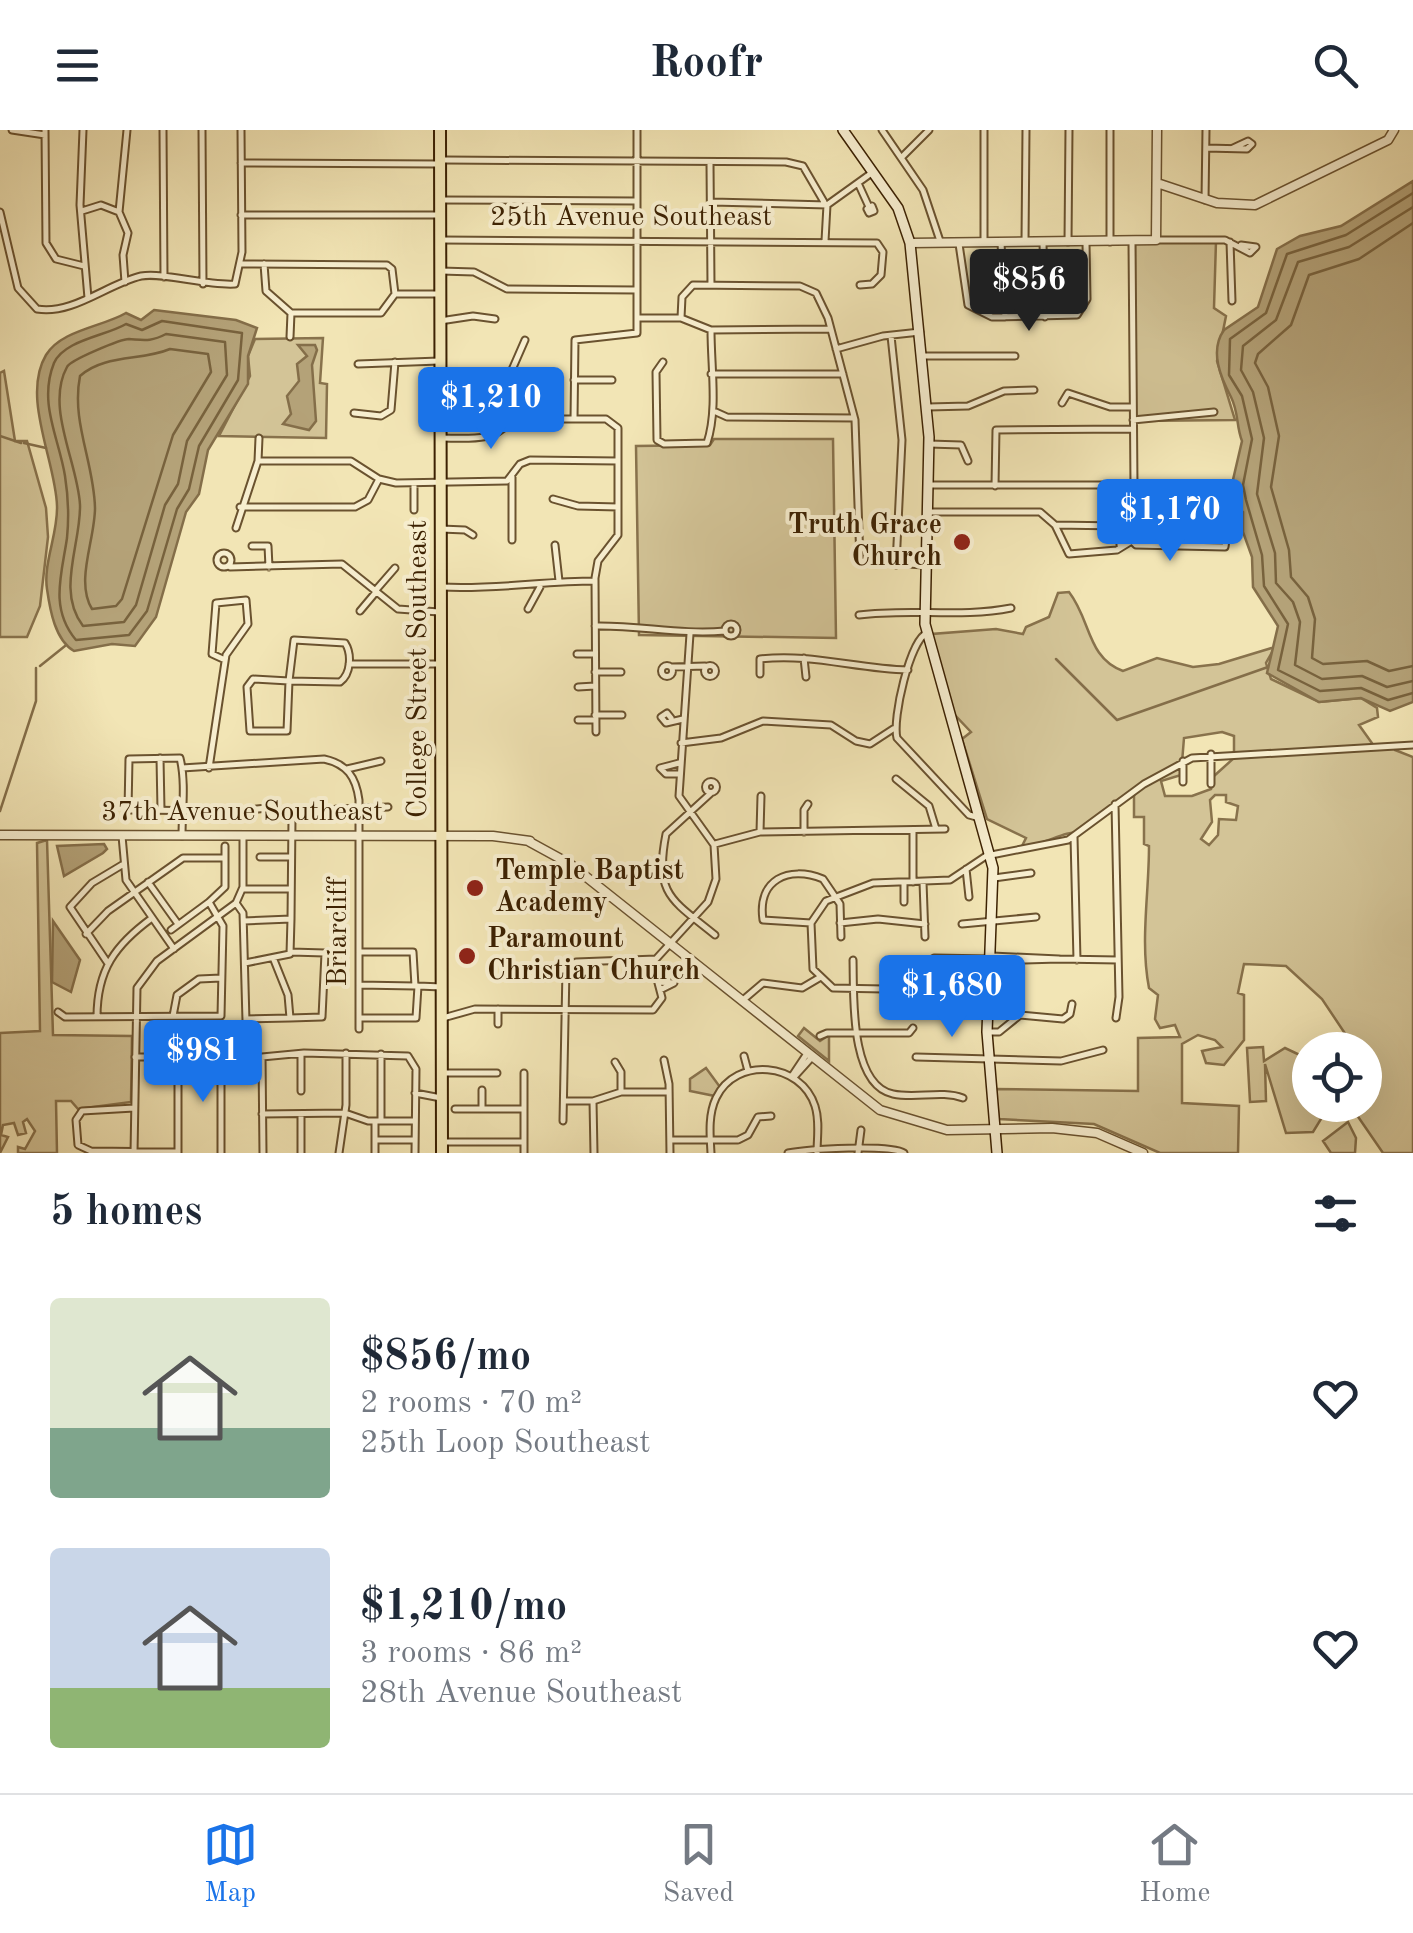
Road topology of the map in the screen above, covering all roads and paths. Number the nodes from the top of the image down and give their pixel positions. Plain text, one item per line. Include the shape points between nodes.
1 (12, 130) edge
2 (83, 130) edge
3 (127, 130) edge
4 (164, 130) edge
5 (202, 130) edge
6 (242, 130) edge
7 (443, 130) edge
8 (636, 130) edge
9 (844, 130) edge
10 (882, 130) edge
11 (929, 130) edge
12 (984, 130) edge
13 (1026, 130) edge
14 (1069, 130) edge
15 (1110, 130) edge
16 (1157, 130) edge
17 (1206, 130) edge
18 (1394, 130) edge
19 (45, 132) edge
20 (81, 144) junction
21 (92, 145) dead end
22 (1206, 148) junction
23 (1233, 148) dead end
24 (902, 157) junction
25 (637, 161) junction
26 (442, 162) junction
27 (242, 163) junction
28 (710, 163) junction
29 (874, 172) junction
30 (1157, 182) junction
31 (858, 183) junction
32 (438, 200) junction
33 (1205, 200) junction
34 (637, 202) junction
35 (710, 202) junction
36 (826, 204) junction
37 (869, 207) dead end
38 (82, 211) junction
39 (0, 212) edge
40 (120, 212) junction
41 (242, 215) junction
42 (438, 215) junction
43 (438, 240) junction
44 (636, 240) junction
45 (1156, 240) junction
46 (711, 241) junction
47 (825, 241) junction
48 (1132, 242) junction
49 (1230, 242) junction
50 (910, 243) junction
51 (1044, 243) junction
52 (1068, 243) junction
53 (1086, 243) junction
54 (1110, 243) junction
55 (940, 244) junction
56 (959, 244) junction
57 (984, 244) junction
58 (1001, 244) junction
59 (1026, 244) junction
60 (1241, 245) dead end
61 (240, 264) junction
62 (264, 264) junction
63 (84, 266) junction
64 (438, 271) junction
65 (164, 278) junction
66 (125, 282) junction
67 (203, 284) junction
68 (711, 284) junction
69 (860, 285) dead end
70 (637, 290) junction
71 (396, 294) junction
72 (438, 294) junction
73 (88, 298) junction
74 (1232, 301) dead end
75 (292, 313) junction
76 (1005, 317) junction
77 (1045, 317) junction
78 (638, 318) junction
79 (681, 318) junction
80 (495, 319) dead end
81 (438, 321) junction
82 (830, 329) junction
83 (710, 330) junction
84 (920, 332) junction
85 (891, 336) junction
86 (290, 338) dead end
87 (524, 340) dead end
88 (836, 349) junction
89 (922, 356) junction
90 (1015, 356) dead end
91 (395, 362) junction
92 (438, 362) junction
93 (664, 362) dead end
94 (358, 364) dead end
95 (711, 374) junction
96 (843, 374) junction
97 (574, 380) junction
98 (612, 380) dead end
99 (1034, 390) dead end
100 (1062, 404) dead end
101 (665, 405) dead end
102 (656, 407) junction
103 (928, 407) junction
104 (1132, 407) junction
105 (716, 412) junction
106 (1214, 412) dead end
107 (354, 413) dead end
108 (854, 418) junction
109 (510, 419) junction
110 (574, 419) junction
111 (1133, 420) junction
112 (1133, 429) junction
113 (259, 438) dead end
114 (440, 438) junction
115 (929, 444) junction
116 (618, 460) junction
117 (258, 461) junction
118 (968, 461) dead end
119 (512, 477) junction
120 (380, 480) junction
121 (414, 483) junction
122 (441, 483) junction
123 (928, 485) junction
124 (1211, 485) dead end
125 (995, 486) junction
126 (1133, 488) junction
127 (553, 499) dead end
128 (240, 507) junction
129 (618, 507) junction
130 (414, 510) dead end
131 (927, 512) junction
132 (1228, 518) dead end
133 (1055, 525) junction
134 (236, 528) dead end
135 (441, 529) junction
136 (473, 536) dead end
137 (512, 540) dead end
138 (1131, 540) junction
139 (556, 544) dead end
140 (252, 546) dead end
141 (1120, 546) junction
142 (306, 554) dead end
143 (896, 564) junction
144 (925, 565) junction
145 (306, 566) junction
146 (230, 567) dead end
147 (269, 568) junction
148 (395, 568) dead end
149 (559, 581) junction
150 (594, 581) junction
151 (540, 586) junction
152 (442, 587) junction
153 (376, 592) junction
154 (1011, 608) dead end
155 (528, 609) dead end
156 (360, 611) dead end
157 (442, 612) junction
158 (924, 614) junction
159 (859, 615) dead end
160 (595, 626) junction
161 (725, 631) dead end
162 (927, 633) junction
163 (690, 634) junction
164 (578, 654) dead end
165 (595, 654) junction
166 (804, 658) junction
167 (225, 660) junction
168 (349, 664) junction
169 (442, 664) junction
170 (705, 666) dead end
171 (671, 667) dead end
172 (689, 667) junction
173 (908, 670) junction
174 (595, 672) junction
175 (621, 672) dead end
176 (760, 674) dead end
177 (806, 677) dead end
178 (289, 680) junction
179 (578, 686) dead end
180 (595, 686) junction
181 (622, 715) dead end
182 (596, 718) junction
183 (671, 718) dead end
184 (683, 719) junction
185 (578, 720) dead end
186 (894, 728) junction
187 (596, 732) dead end
188 (681, 743) junction
189 (1413, 744) edge
190 (1211, 754) junction
191 (160, 758) junction
192 (381, 761) dead end
193 (1182, 761) junction
194 (679, 763) junction
195 (182, 768) junction
196 (209, 768) junction
197 (347, 770) junction
198 (679, 774) junction
199 (896, 779) dead end
200 (1183, 782) dead end
201 (1211, 784) dead end
202 (711, 793) dead end
203 (762, 796) dead end
204 (808, 804) dead end
205 (1115, 804) junction
206 (388, 808) dead end
207 (336, 809) dead end
208 (161, 810) junction
209 (182, 810) junction
210 (359, 810) junction
211 (688, 814) junction
212 (982, 818) junction
213 (945, 829) dead end
214 (913, 830) junction
215 (936, 830) junction
216 (760, 832) junction
217 (804, 832) junction
218 (0, 836) edge
219 (122, 836) junction
220 (182, 836) junction
221 (243, 836) junction
222 (292, 836) junction
223 (358, 836) junction
224 (442, 836) junction
225 (1074, 836) junction
226 (714, 845) junction
227 (224, 846) dead end
228 (991, 855) junction
229 (260, 857) dead end
230 (291, 857) junction
231 (225, 858) junction
232 (122, 864) junction
233 (966, 869) junction
234 (1031, 873) dead end
235 (994, 878) junction
236 (148, 882) junction
237 (904, 882) junction
238 (913, 882) junction
239 (923, 882) junction
240 (291, 888) junction
241 (242, 889) junction
242 (134, 891) junction
243 (836, 896) junction
244 (969, 897) dead end
245 (208, 902) junction
246 (904, 902) dead end
247 (236, 903) junction
248 (218, 916) junction
249 (1036, 917) dead end
250 (152, 918) junction
251 (694, 918) junction
252 (992, 918) junction
253 (244, 920) junction
254 (291, 920) junction
255 (811, 922) junction
256 (840, 923) junction
257 (178, 924) junction
258 (925, 924) junction
259 (962, 924) dead end
260 (171, 930) dead end
261 (86, 934) junction
262 (715, 935) dead end
263 (841, 936) dead end
264 (925, 937) dead end
265 (673, 945) junction
266 (174, 949) junction
267 (291, 952) junction
268 (359, 952) junction
269 (990, 959) junction
270 (274, 960) junction
271 (652, 960) junction
272 (853, 960) dead end
273 (896, 960) dead end
274 (962, 960) junction
275 (1077, 960) junction
276 (1118, 960) junction
277 (107, 962) junction
278 (244, 962) junction
279 (905, 974) junction
280 (223, 978) junction
281 (818, 978) junction
282 (359, 984) junction
283 (416, 986) junction
284 (442, 987) junction
285 (854, 990) junction
286 (914, 992) dead end
287 (745, 1003) junction
288 (1017, 1003) dead end
289 (1072, 1004) dead end
290 (498, 1009) junction
291 (563, 1009) junction
292 (58, 1012) dead end
293 (1020, 1015) junction
294 (97, 1016) junction
295 (174, 1016) junction
296 (135, 1017) junction
297 (290, 1018) junction
298 (359, 1018) junction
299 (442, 1018) junction
300 (959, 1018) dead end
301 (1116, 1018) dead end
302 (246, 1019) junction
303 (498, 1024) dead end
304 (913, 1028) dead end
305 (359, 1029) dead end
306 (853, 1032) junction
307 (987, 1032) junction
308 (820, 1036) dead end
309 (1103, 1050) dead end
310 (303, 1053) junction
311 (346, 1053) junction
312 (381, 1054) junction
313 (809, 1055) junction
314 (744, 1056) dead end
315 (134, 1057) junction
316 (178, 1057) junction
317 (221, 1057) junction
318 (247, 1057) junction
319 (262, 1057) junction
320 (916, 1057) dead end
321 (988, 1057) junction
322 (664, 1060) dead end
323 (615, 1062) dead end
324 (748, 1071) junction
325 (524, 1073) dead end
326 (497, 1074) dead end
327 (792, 1076) junction
328 (442, 1078) junction
329 (301, 1090) dead end
330 (482, 1090) dead end
331 (621, 1092) junction
332 (669, 1092) junction
333 (415, 1093) junction
334 (427, 1093) junction
335 (963, 1098) dead end
336 (442, 1099) junction
337 (563, 1101) junction
338 (593, 1101) junction
339 (134, 1108) junction
340 (455, 1109) dead end
341 (482, 1109) junction
342 (524, 1109) junction
343 (345, 1113) junction
344 (262, 1114) junction
345 (302, 1114) junction
346 (771, 1116) dead end
347 (378, 1121) junction
348 (414, 1121) junction
349 (562, 1121) dead end
350 (995, 1128) junction
351 (861, 1130) dead end
352 (375, 1140) junction
353 (414, 1140) junction
354 (670, 1140) junction
355 (710, 1140) junction
356 (524, 1142) junction
357 (442, 1147) edge
358 (858, 1151) edge
359 (134, 1152) edge
360 (178, 1152) edge
361 (817, 1152) edge
362 (221, 1153) edge
363 (262, 1153) edge
364 (301, 1153) edge
365 (339, 1153) edge
366 (375, 1153) edge
367 (415, 1153) edge
368 (524, 1153) edge
369 (594, 1153) edge
370 (670, 1153) edge
371 (710, 1153) edge
372 (788, 1153) edge
373 (904, 1153) edge
374 (997, 1153) edge
375 (1146, 1153) edge

1 - 19 street
2 - 20 street
3 - 40 street
4 - 65 street
5 - 67 street
6 - 27 street
7 - 26 main road, College Street Southeast
8 - 25 street
9 - 29 main road
10 - 24 street
11 - 24 street
12 - 57 street
13 - 59 street
14 - 52 street
15 - 54 street
16 - 30 street
17 - 22 street
18 - 33 street via 1388,140 1262,203
19 - 63 street via 46,243 56,259
20 - 21 street
20 - 38 street
22 - 23 street
22 - 33 street
24 - 55 street via 929,201
25 - 26 street
25 - 28 street
25 - 34 street
26 - 27 street
26 - 32 main road, College Street Southeast
27 - 41 street
28 - 35 street
28 - 36 street via 798,164
29 - 31 street
29 - 50 main road via 898,208
30 - 33 street
30 - 45 street
31 - 36 street
31 - 37 street
32 - 34 street
32 - 42 main road, College Street Southeast
34 - 44 street
35 - 36 street
35 - 46 street
36 - 47 street
38 - 40 street via 101,206
38 - 63 street
39 - 73 street via 26,300 44,310
40 - 66 street via 128,233
41 - 42 street
41 - 61 street
42 - 43 main road, College Street Southeast
43 - 44 street, 25th Avenue Southeast
43 - 64 main road, College Street Southeast
44 - 46 street, 25th Avenue Southeast
44 - 70 street
45 - 48 street
45 - 49 street
46 - 47 street, 25th Avenue Southeast
46 - 68 street
47 - 69 street, 25th Avenue Southeast via 872,242 883,252 882,276
48 - 54 street
48 - 104 street
49 - 60 street
49 - 74 street
50 - 55 street
50 - 84 main road
51 - 52 street
51 - 59 street
51 - 77 street
52 - 53 street
53 - 54 street
53 - 77 street via 1086,306 1078,316
55 - 56 street
56 - 57 street
56 - 76 street via 968,305 981,316
57 - 58 street
58 - 59 street
58 - 76 street
61 - 62 street
61 - 67 street via 235,284
62 - 71 street via 387,265
62 - 75 street via 266,290
63 - 73 street
64 - 70 street via 474,272 507,289
64 - 72 main road, College Street Southeast
65 - 66 street
65 - 67 street
66 - 73 street
68 - 79 street via 684,292
68 - 82 street via 808,288
70 - 78 street
71 - 72 street
71 - 75 street via 381,313
72 - 81 main road, College Street Southeast
75 - 86 street
76 - 77 street
78 - 79 street
78 - 97 street via 634,336 574,335
79 - 83 street
80 - 81 street
81 - 92 main road, College Street Southeast
82 - 83 street
82 - 88 street
83 - 95 street
84 - 85 street
84 - 89 main road
85 - 88 street
85 - 143 street via 902,440
87 - 109 street via 511,372
88 - 96 street
89 - 90 street
89 - 103 main road
91 - 92 street
91 - 94 street
91 - 107 street via 388,413
92 - 114 main road, College Street Southeast
93 - 102 street via 656,366
95 - 96 street
95 - 105 street
96 - 108 street
97 - 98 street
97 - 110 street
99 - 103 street via 1004,391 970,406
100 - 104 street via 1068,393
101 - 102 street
102 - 105 street via 660,443 704,444
103 - 115 main road
104 - 111 street
105 - 108 street
106 - 111 street
108 - 143 street via 858,556 865,564
109 - 110 street
109 - 114 street via 493,434
110 - 116 street via 615,422
111 - 112 street
112 - 125 street via 996,430
112 - 126 street
113 - 117 street
114 - 122 main road, College Street Southeast
115 - 118 street via 961,446
115 - 123 main road
116 - 119 street via 530,460
116 - 129 street
117 - 120 street via 364,463
117 - 128 street
119 - 122 street
119 - 137 street
120 - 121 street
120 - 128 street via 368,505
121 - 122 street
121 - 130 street
122 - 135 main road, College Street Southeast
123 - 125 street
123 - 131 main road
124 - 126 street
125 - 126 street
126 - 138 street
127 - 129 street
128 - 134 street
129 - 150 street via 618,535 598,561
131 - 133 street via 1036,512
131 - 144 main road
132 - 138 street via 1225,547
133 - 141 street via 1120,526
133 - 141 street via 1069,554
135 - 136 street
135 - 152 main road, College Street Southeast
138 - 141 street
139 - 149 street
140 - 147 street via 268,546
142 - 145 street
143 - 144 street
144 - 158 main road
145 - 147 street
145 - 153 street via 342,564
146 - 147 street
148 - 153 street
149 - 150 street
149 - 151 street
150 - 160 street
151 - 152 street
151 - 155 street
152 - 157 main road, College Street Southeast
153 - 156 street
153 - 157 street via 404,611
154 - 158 street
157 - 169 main road, College Street Southeast
158 - 159 street
158 - 162 main road
160 - 163 street
160 - 165 street
161 - 163 street
162 - 173 street via 918,637
162 - 212 main road
163 - 172 street
164 - 165 street
165 - 174 street
166 - 173 street
166 - 176 street via 760,659
166 - 177 street
167 - 167 street via 212,654 216,602 246,600 248,624
167 - 196 street
168 - 169 street
168 - 178 street via 340,682
168 - 178 street via 345,643 294,640
169 - 224 main road, College Street Southeast
170 - 172 street
171 - 172 street
172 - 184 street
173 - 186 street
174 - 175 street
174 - 180 street
178 - 178 street via 249,682 250,731 286,730
179 - 180 street
180 - 182 street
181 - 182 street
182 - 185 street
182 - 187 street
183 - 184 street
184 - 188 street
186 - 188 street via 870,744 830,724 763,721 722,738
186 - 212 street via 917,763 971,816
188 - 194 street
189 - 190 street
190 - 193 street
190 - 201 street
191 - 195 street via 180,758
191 - 208 street
191 - 208 street via 129,759 128,810
192 - 197 street
193 - 200 street
193 - 205 street
194 - 198 street
194 - 198 street via 660,768
195 - 196 street
195 - 209 street
196 - 197 street via 324,759
197 - 210 street, Briarcliff via 358,788
198 - 211 street
199 - 215 street via 933,812
202 - 211 street
203 - 216 street
204 - 217 street
205 - 225 street
205 - 276 street
206 - 210 street
207 - 210 street
208 - 209 street
209 - 220 street
209 - 222 street via 290,809
210 - 223 street, Briarcliff
211 - 226 street
211 - 251 street via 665,836 665,888
212 - 228 main road
213 - 215 street
214 - 215 street
214 - 217 street
214 - 238 street
216 - 217 street
216 - 226 street
218 - 219 street, 37th Avenue Southeast
219 - 220 street, 37th Avenue Southeast
219 - 232 street
220 - 221 street, 37th Avenue Southeast
221 - 222 street, 37th Avenue Southeast
221 - 241 street
222 - 223 street, 37th Avenue Southeast
222 - 230 street
223 - 224 street, 37th Avenue Southeast
223 - 268 street, Briarcliff
224 - 265 street, 37th Avenue Southeast via 528,841 570,864
224 - 284 main road, College Street Southeast
225 - 228 street
225 - 275 street
226 - 251 street via 715,889
227 - 231 street
228 - 233 street
228 - 235 main road
229 - 230 street
230 - 240 street
231 - 236 street via 182,858
231 - 245 street via 224,889
232 - 242 street
232 - 261 street via 71,904 70,914
233 - 239 street via 950,880
233 - 244 street
234 - 235 street
235 - 252 main road
236 - 242 street
236 - 257 street
237 - 238 street
237 - 243 street via 863,885
237 - 246 street
238 - 239 street
239 - 258 street
240 - 241 street
240 - 254 street
241 - 247 street
242 - 250 street
242 - 261 street
243 - 255 street
243 - 255 street via 823,879 806,874 782,875 770,884 764,920
243 - 256 street
245 - 248 street
245 - 257 street
247 - 248 street
247 - 253 street
248 - 266 street
248 - 280 street via 224,926
249 - 252 street
250 - 266 street
250 - 277 street
251 - 262 street
251 - 265 street
252 - 259 street
252 - 269 main road
253 - 254 street
253 - 278 street
254 - 267 street
255 - 281 street via 811,963
256 - 258 street
256 - 263 street
257 - 260 street
258 - 264 street
261 - 277 street
265 - 271 street
265 - 287 street
266 - 296 street via 142,977
267 - 270 street
267 - 297 street via 325,953 326,968 322,1017
268 - 282 street, Briarcliff
268 - 283 street via 416,954
269 - 274 street
269 - 275 street
269 - 307 main road
270 - 278 street
270 - 297 street
271 - 291 street via 572,964 564,973
271 - 291 street via 662,1003 652,1010
272 - 285 street
273 - 279 street
274 - 279 street via 926,960
274 - 300 street
275 - 276 street
276 - 301 street
277 - 294 street
278 - 302 street
279 - 285 street via 884,988
279 - 286 street
280 - 295 street via 198,979 178,994
280 - 295 street via 221,1016
281 - 285 street
281 - 287 street via 802,988 759,984
282 - 283 street
282 - 298 street, Briarcliff
283 - 284 street
283 - 298 street via 416,1018
284 - 299 main road, College Street Southeast
285 - 306 street
287 - 313 street
288 - 293 street
289 - 293 street via 1063,1019
290 - 291 street
290 - 299 street
290 - 303 street
291 - 337 street
292 - 294 street
293 - 307 street via 999,1032
294 - 296 street
295 - 296 street
296 - 315 street
297 - 302 street
298 - 305 street, Briarcliff
299 - 328 main road, College Street Southeast
302 - 318 street
304 - 306 street
306 - 308 street
306 - 335 street via 881,1090
307 - 321 main road
309 - 321 street via 1061,1062
310 - 311 street
310 - 319 street
310 - 329 street
311 - 312 street
311 - 343 street
312 - 333 street via 408,1056 416,1069
312 - 347 street
313 - 327 street
313 - 350 street via 886,1109 954,1128
314 - 324 street
315 - 316 street
315 - 339 street
316 - 317 street
316 - 360 street
317 - 318 street
317 - 362 street
318 - 319 street
319 - 344 street
320 - 321 street
321 - 350 main road
322 - 332 street
323 - 331 street
324 - 327 street
324 - 355 street via 716,1098
325 - 342 street
326 - 328 street
327 - 361 street via 816,1110
328 - 334 street
328 - 336 main road, College Street Southeast
330 - 341 street
331 - 332 street
331 - 338 street
332 - 354 street
333 - 334 street
333 - 348 street
334 - 336 street
336 - 357 main road, College Street Southeast
337 - 338 street
337 - 349 street
338 - 369 street
339 - 359 street
339 - 359 street via 84,1109 76,1116 75,1136 86,1150
340 - 341 street
341 - 342 street
342 - 356 street
343 - 345 street
343 - 347 street
343 - 365 street
344 - 345 street
344 - 363 street
345 - 364 street
346 - 355 street via 758,1118 742,1138
347 - 348 street
347 - 352 street
348 - 353 street
350 - 374 main road
350 - 375 street via 1109,1136
351 - 358 street
352 - 353 street
352 - 366 street
353 - 367 street
354 - 355 street
354 - 370 street
355 - 371 street
356 - 357 street
356 - 368 street
358 - 361 street
358 - 373 street
359 - 360 street
361 - 372 street

